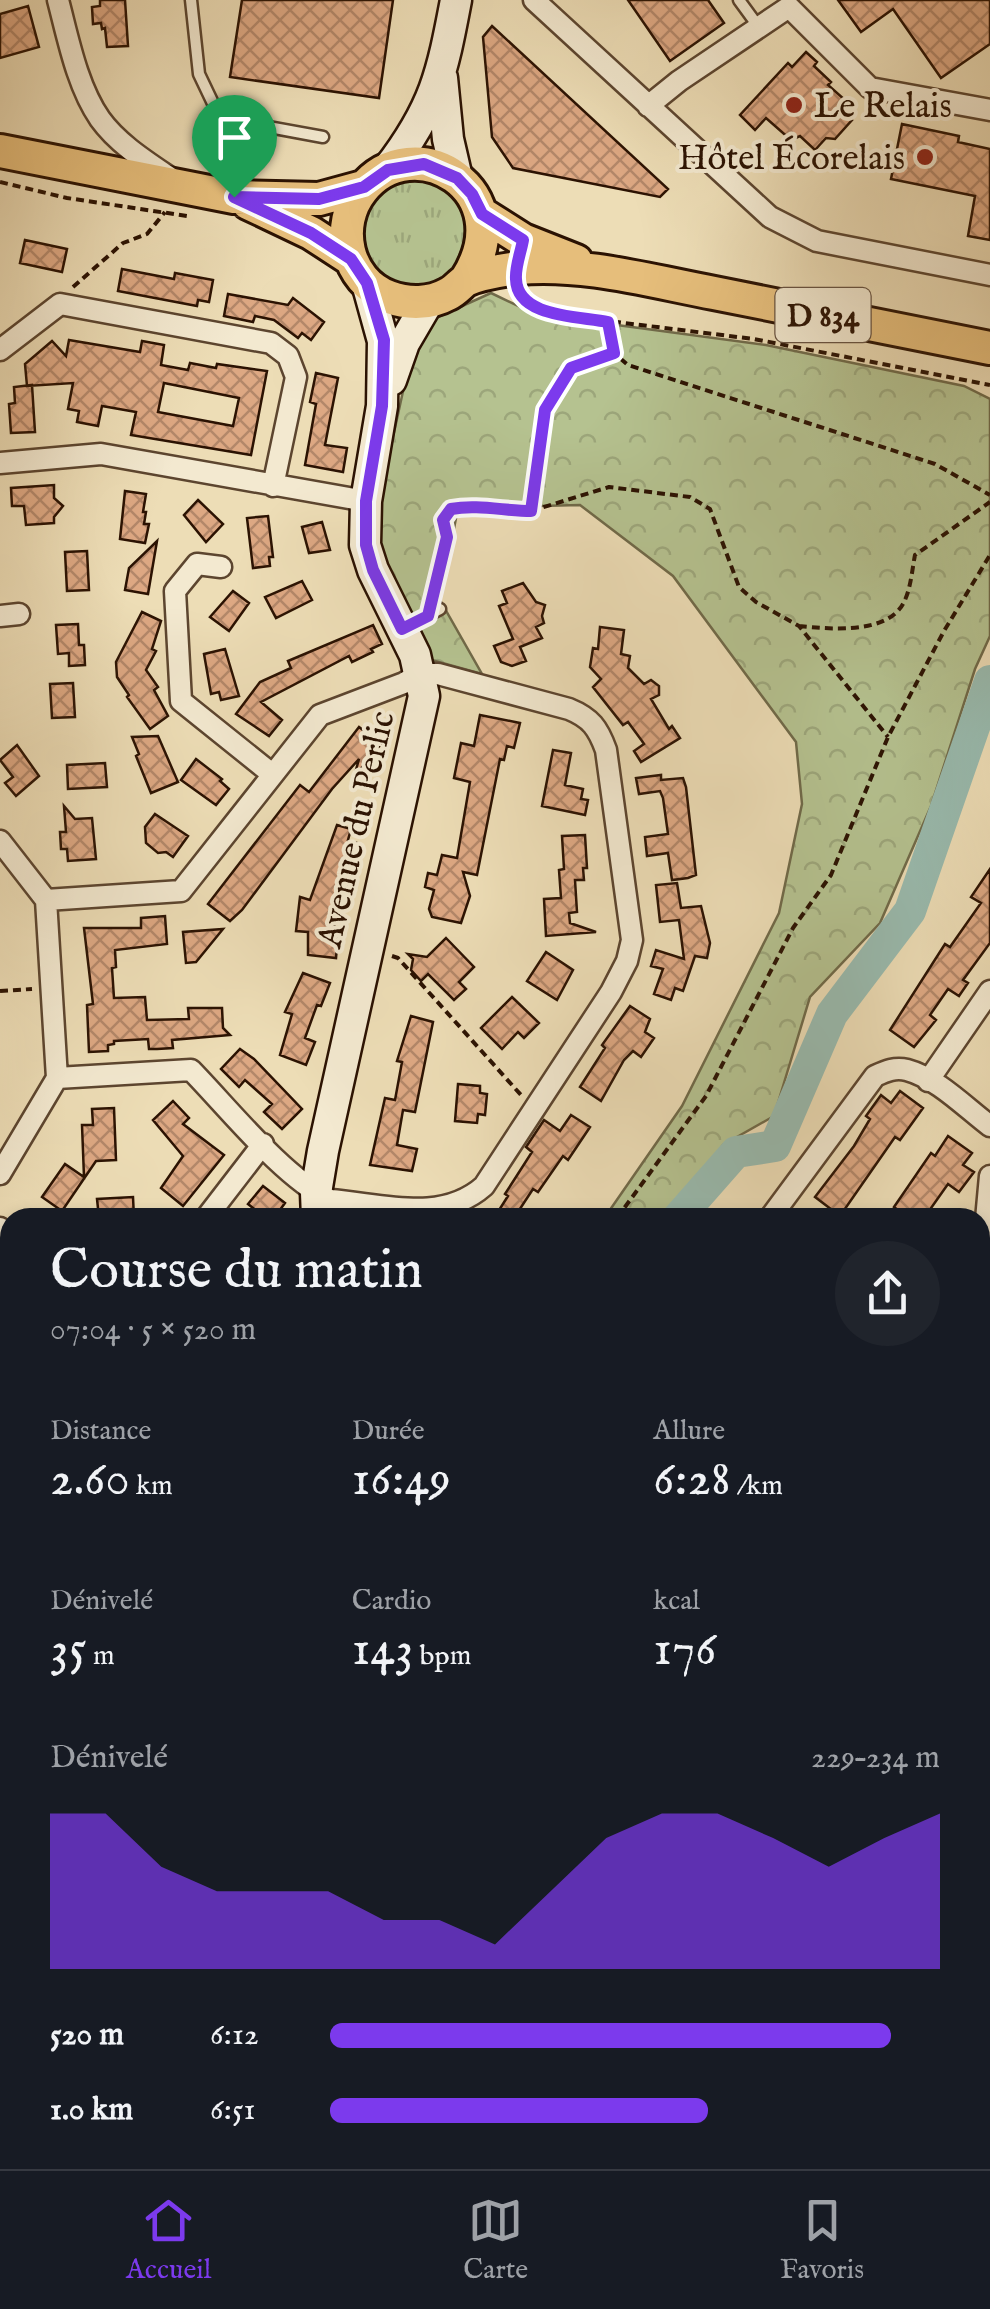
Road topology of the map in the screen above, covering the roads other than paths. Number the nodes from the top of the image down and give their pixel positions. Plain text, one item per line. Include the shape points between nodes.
1 (58, 0) edge
2 (191, 0) edge
3 (456, 0) edge
4 (534, 0) edge
5 (739, 0) edge
6 (758, 26) junction
7 (442, 76) junction
8 (648, 106) junction
9 (990, 110) edge
10 (323, 137) dead end
11 (0, 152) edge
12 (376, 178) junction
13 (457, 178) junction
14 (234, 197) junction
15 (173, 200) junction
16 (482, 214) junction
17 (598, 270) junction
18 (359, 271) junction
19 (990, 275) edge
20 (466, 280) junction
21 (428, 302) junction
22 (990, 348) edge
23 (0, 350) edge
24 (382, 406) junction
25 (0, 464) edge
26 (273, 486) junction
27 (366, 501) junction
28 (221, 567) dead end
29 (440, 610) dead end
30 (415, 622) junction
31 (420, 674) junction
32 (272, 774) junction
33 (0, 841) edge
34 (46, 900) junction
35 (990, 991) edge
36 (57, 1078) junction
37 (928, 1080) junction
38 (990, 1126) edge
39 (263, 1144) junction
40 (0, 1174) edge
41 (990, 1176) edge
42 (316, 1205) edge
43 (214, 1208) edge
44 (407, 1208) edge
45 (436, 1208) edge
46 (777, 1208) edge
47 (987, 1208) edge

1 - 15 street via 100,118
2 - 10 lane via 199,74 220,118
3 - 7 street
4 - 8 street
5 - 6 lane
6 - 8 street
6 - 9 street via 789,7 870,88
7 - 12 street via 416,133
7 - 13 street
8 - 19 street via 770,218 796,232
11 - 15 main road
12 - 13 main road via 424,164
12 - 14 main road via 319,199
12 - 18 main road via 353,203 347,221 346,240
13 - 16 main road
14 - 15 main road
14 - 18 main road via 311,233
16 - 17 main road, D 834 via 523,240
16 - 20 main road via 479,260
17 - 20 main road, D 834 via 518,268
17 - 22 main road, D 834
18 - 21 main road via 385,296
18 - 24 street, Avenue du Perlic via 384,340
20 - 21 main road
21 - 24 street, Avenue du Perlic via 404,343
23 - 26 street via 60,304 271,344 288,356 296,377
24 - 27 street, Avenue du Perlic
25 - 26 street via 101,454
26 - 27 street
27 - 30 street, Avenue du Perlic via 373,570
28 - 32 street via 198,564 174,591 181,701
29 - 30 lane
30 - 31 street, Avenue du Perlic
31 - 32 street via 320,715
31 - 42 street, Avenue du Perlic via 424,696
31 - 45 street via 570,709 599,730 632,940 611,992 484,1186 462,1203
32 - 34 street via 180,891
33 - 34 street
34 - 36 street
35 - 37 street
36 - 39 street via 191,1070
36 - 40 street
37 - 38 street
37 - 46 street via 907,1070 875,1076
39 - 42 street
39 - 43 street
41 - 47 street
42 - 44 street via 330,1200

